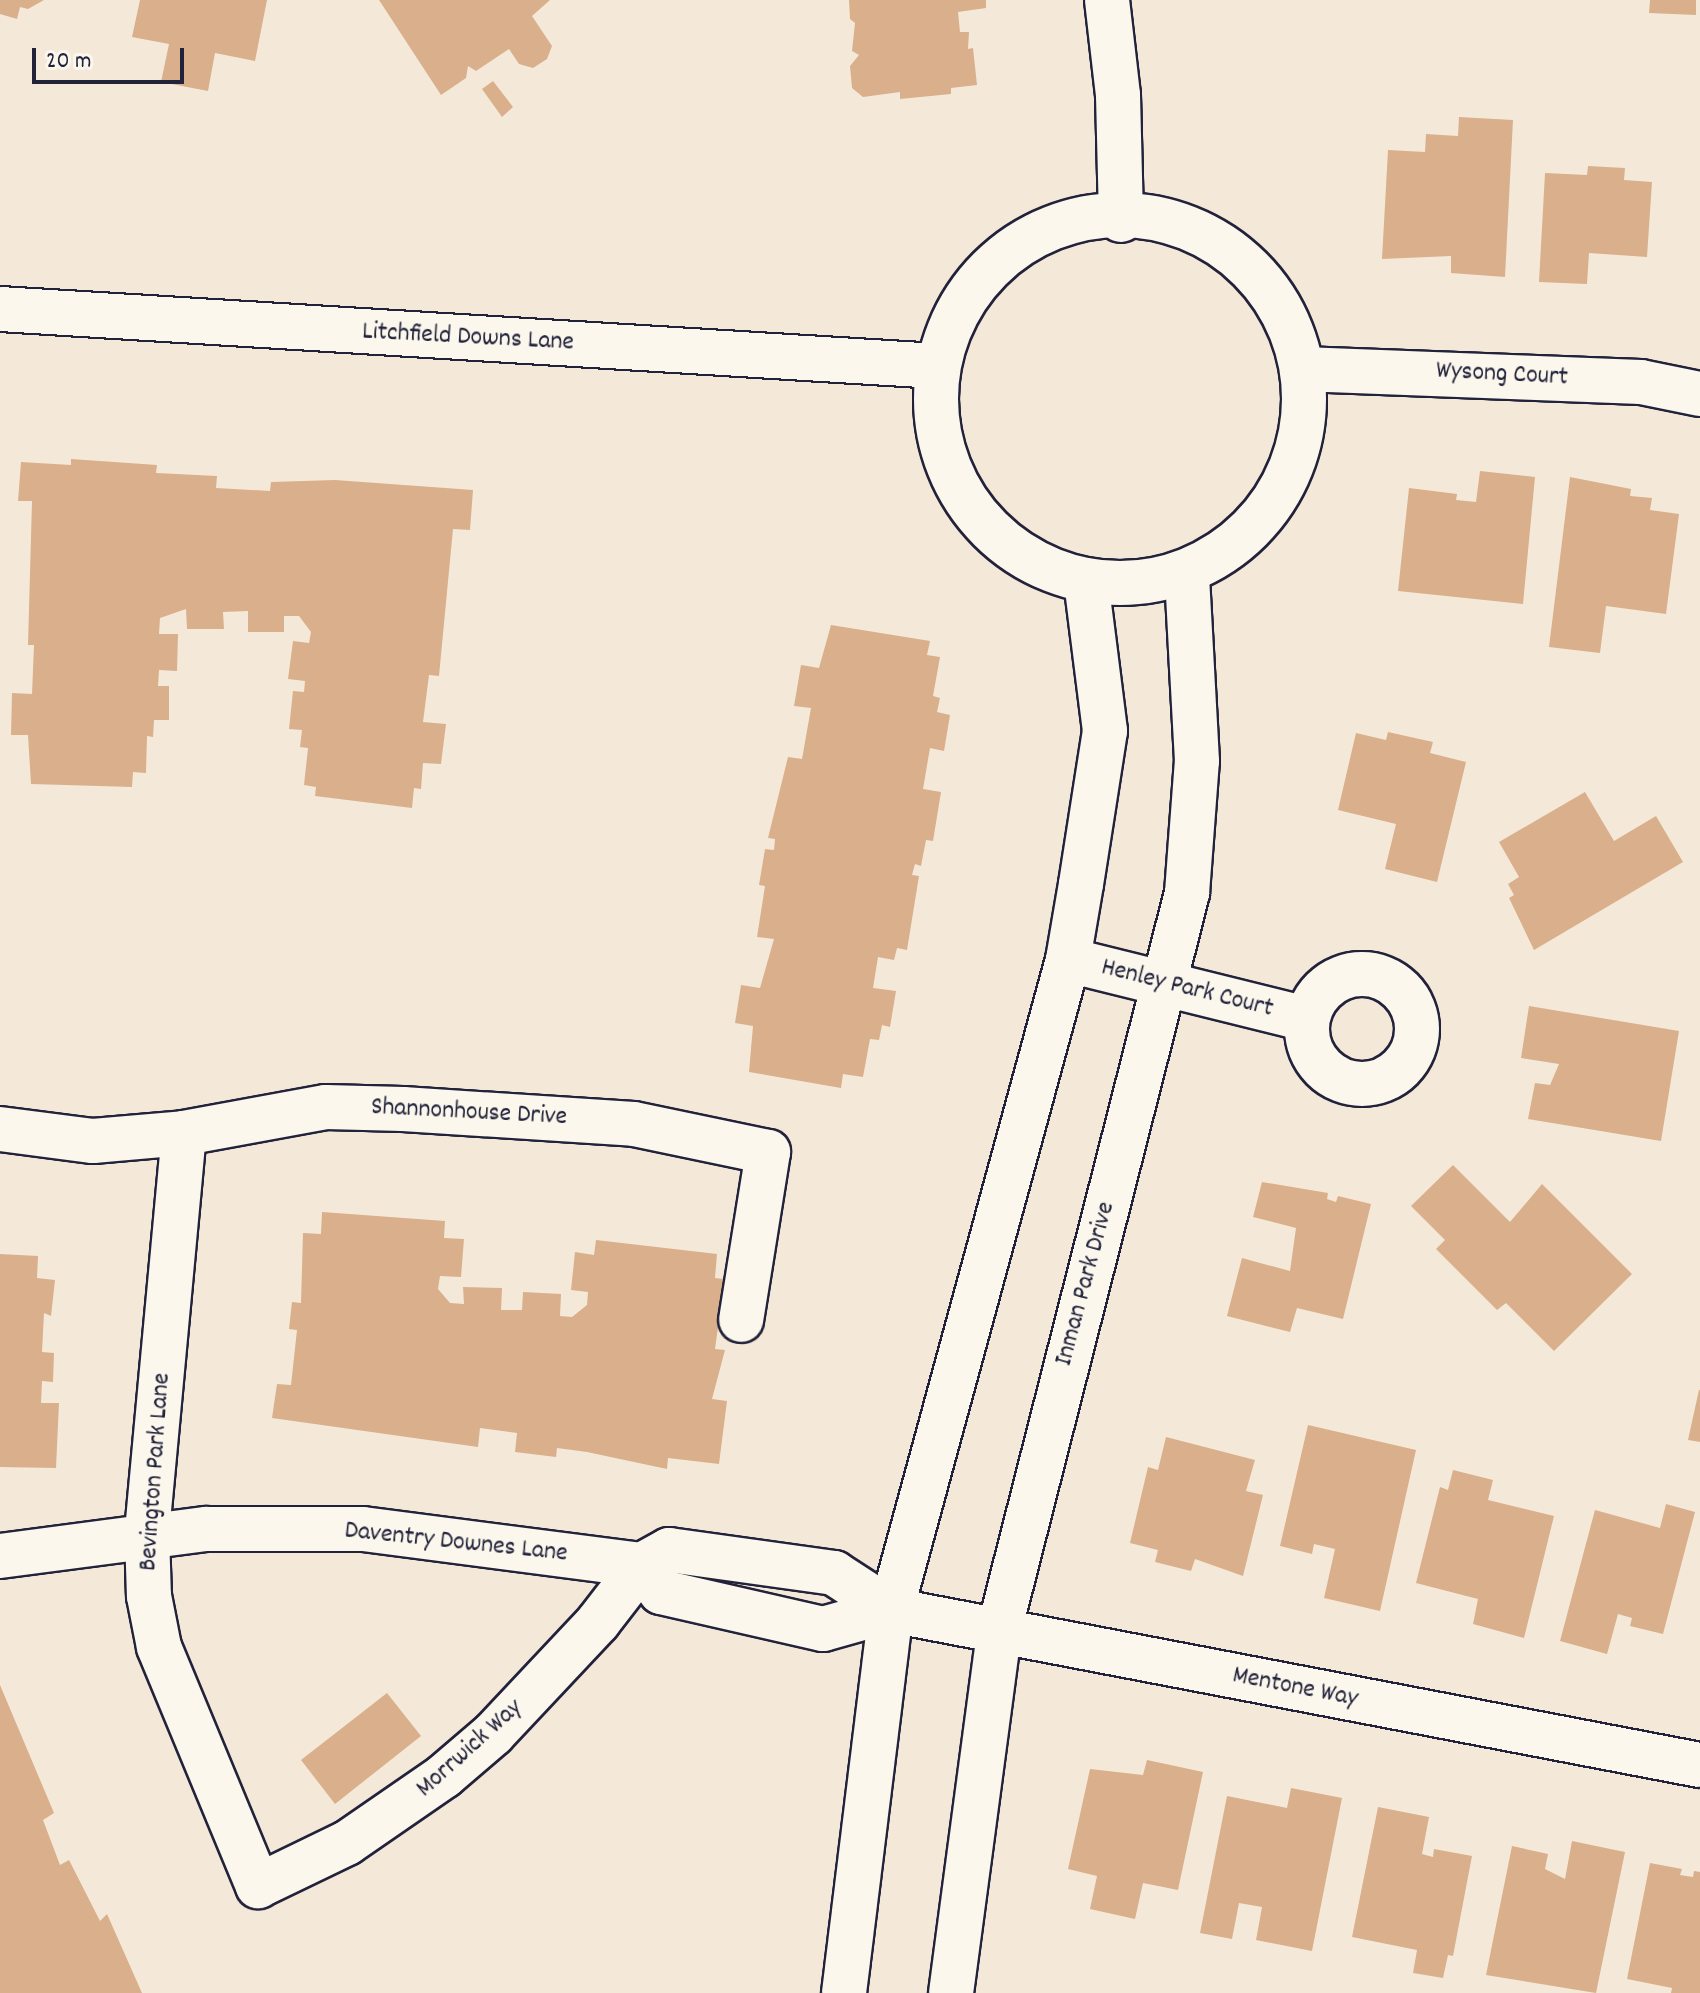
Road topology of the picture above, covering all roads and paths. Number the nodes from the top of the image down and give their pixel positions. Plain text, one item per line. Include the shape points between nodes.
1 (1107, 0) edge
2 (1121, 220) junction
3 (0, 309) edge
4 (937, 366) junction
5 (1302, 369) junction
6 (1700, 394) edge
7 (1187, 575) junction
8 (1086, 580) junction
9 (1068, 960) junction
10 (1166, 985) junction
11 (1307, 1019) dead end
12 (0, 1129) edge
13 (184, 1133) junction
14 (741, 1320) dead end
15 (147, 1534) junction
16 (0, 1556) edge
17 (642, 1565) junction
18 (891, 1610) junction
19 (999, 1631) junction
20 (1700, 1765) edge
21 (258, 1886) joint
22 (844, 1993) edge
23 (951, 1993) edge

1 - 2 street via 1118,95
2 - 4 street via 1070,225 1007,252 961,303
2 - 5 street via 1174,221 1237,249 1282,300
3 - 4 street, Litchfield Downs Lane
4 - 8 street via 934,436 962,503 1022,558
5 - 6 street, Wysong Court via 1641,382
5 - 7 street via 1299,433 1285,474 1253,532
7 - 8 street
7 - 10 street, Inman Park Drive via 1196,669 1195,824
8 - 9 street via 1105,731
9 - 10 street, Henley Park Court
9 - 18 street
10 - 11 street, Henley Park Court
10 - 19 street, Inman Park Drive via 1041,1452
12 - 13 street, Shannonhouse Drive via 93,1141
13 - 14 street, Shannonhouse Drive via 326,1107 403,1109 634,1124 768,1152
13 - 15 street, Bevington Park Lane
15 - 16 street, Daventry Downes Lane
15 - 17 street, Daventry Downes Lane via 363,1529
15 - 21 street, Bevington Park Lane via 149,1596 159,1647
17 - 18 street via 669,1550 800,1565 834,1573
17 - 18 street via 661,1592 823,1629
17 - 21 street, Morrwick Way via 598,1622 523,1702 444,1776 347,1843
18 - 19 street, Mentone Way
18 - 22 street
19 - 20 street, Mentone Way
19 - 23 street, Inman Park Drive

